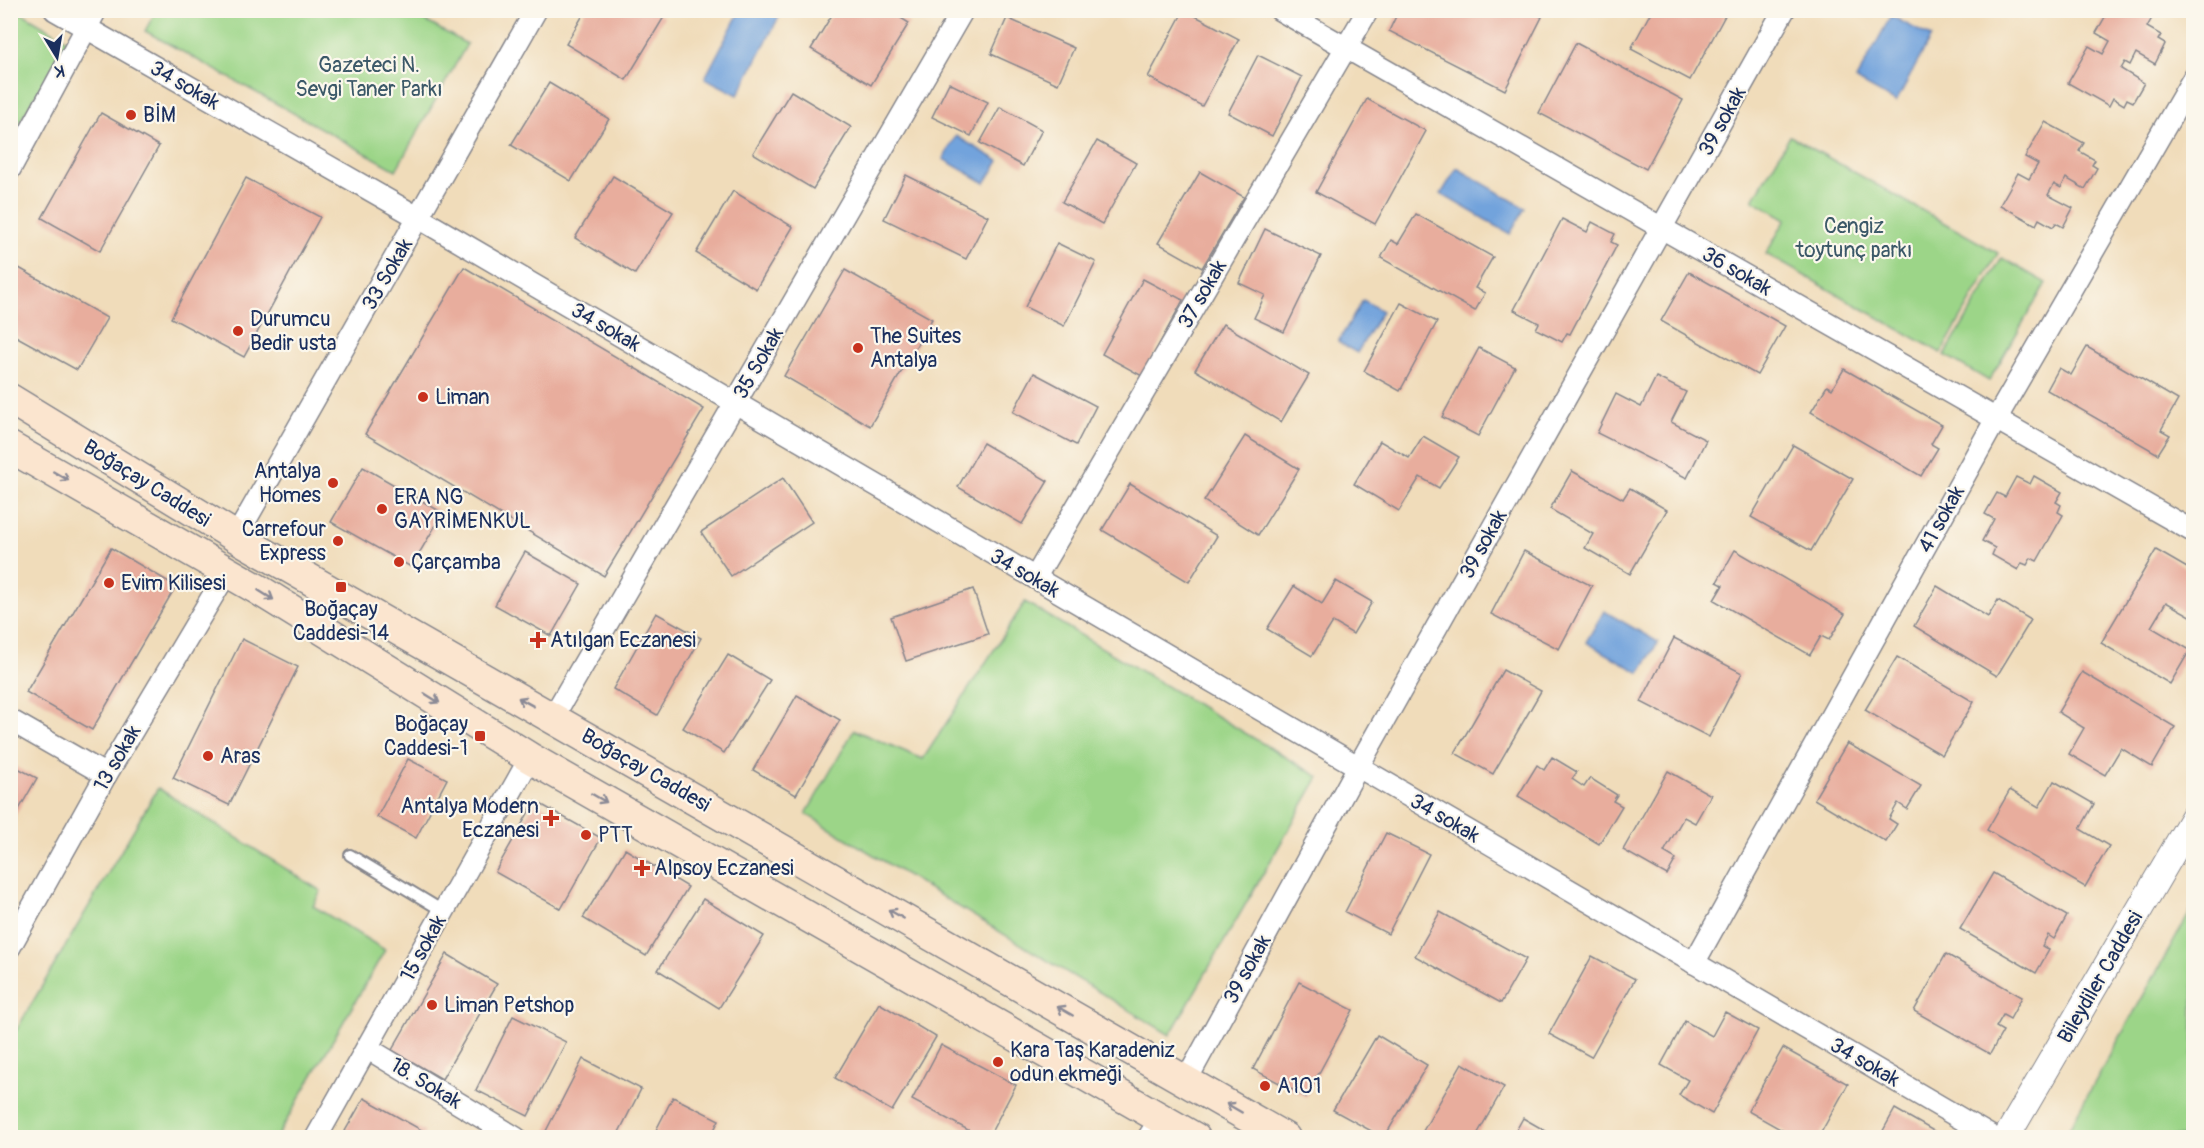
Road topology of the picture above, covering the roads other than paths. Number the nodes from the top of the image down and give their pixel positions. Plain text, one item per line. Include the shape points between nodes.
1 (55, 10) edge
2 (96, 10) edge
3 (536, 10) edge
4 (963, 10) edge
5 (1280, 10) edge
6 (1368, 10) edge
7 (1784, 10) edge
8 (85, 29) junction
9 (1346, 48) junction
10 (2193, 77) edge
11 (10, 169) edge
12 (419, 218) junction
13 (1662, 228) junction
14 (10, 399) edge
15 (735, 403) junction
16 (1996, 419) junction
17 (10, 447) edge
18 (2193, 532) edge
19 (236, 537) junction
20 (227, 572) junction
21 (1035, 578) junction
22 (553, 717) junction
23 (10, 720) edge
24 (530, 758) junction
25 (1358, 767) junction
26 (106, 776) junction
27 (2193, 816) edge
28 (2186, 847) edge
29 (350, 855) dead end
30 (443, 911) junction
31 (10, 947) edge
32 (1694, 963) junction
33 (367, 1048) junction
34 (1186, 1080) junction
35 (1154, 1127) edge
36 (316, 1137) edge
37 (516, 1137) edge
38 (1195, 1137) edge
39 (1285, 1137) edge
40 (1994, 1137) edge
41 (2006, 1137) edge

1 - 8 street, 34 sokak
2 - 8 street
3 - 12 street, 33 Sokak
4 - 15 street, 35 Sokak
5 - 9 street, 36 sokak
6 - 9 street, 37 sokak
7 - 13 street, 39 sokak
8 - 11 street
8 - 12 street, 34 sokak
9 - 13 street, 36 sokak
9 - 21 street, 37 sokak
10 - 16 street, 41 sokak
12 - 15 street, 34 sokak
12 - 19 street, 33 Sokak
13 - 16 street, 36 sokak
13 - 25 street, 39 sokak
14 - 19 main road, Boğaçay Caddesi
15 - 21 street, 34 sokak
15 - 22 street, 35 Sokak
16 - 18 street, 36 sokak
16 - 32 street, 41 sokak
17 -> 20 main road, Boğaçay Caddesi
22 -> 19 main road, Boğaçay Caddesi
20 -> 24 main road, Boğaçay Caddesi
20 - 26 street, 13 sokak
21 - 25 street, 34 sokak
34 -> 22 main road, Boğaçay Caddesi
23 - 26 street
24 - 30 street, 15 sokak
24 -> 35 main road, Boğaçay Caddesi
25 - 32 street, 34 sokak
25 - 34 street, 39 sokak
26 - 31 street, 13 sokak
27 - 28 street, Bileydiler Caddesi
28 - 41 street, Bileydiler Caddesi
29 - 30 lane
30 - 33 street, 15 sokak
32 - 40 street, 34 sokak
33 - 36 street, 15 sokak
33 - 37 street, 18. Sokak
39 -> 34 main road, Boğaçay Caddesi
35 - 38 main road, Boğaçay Caddesi

